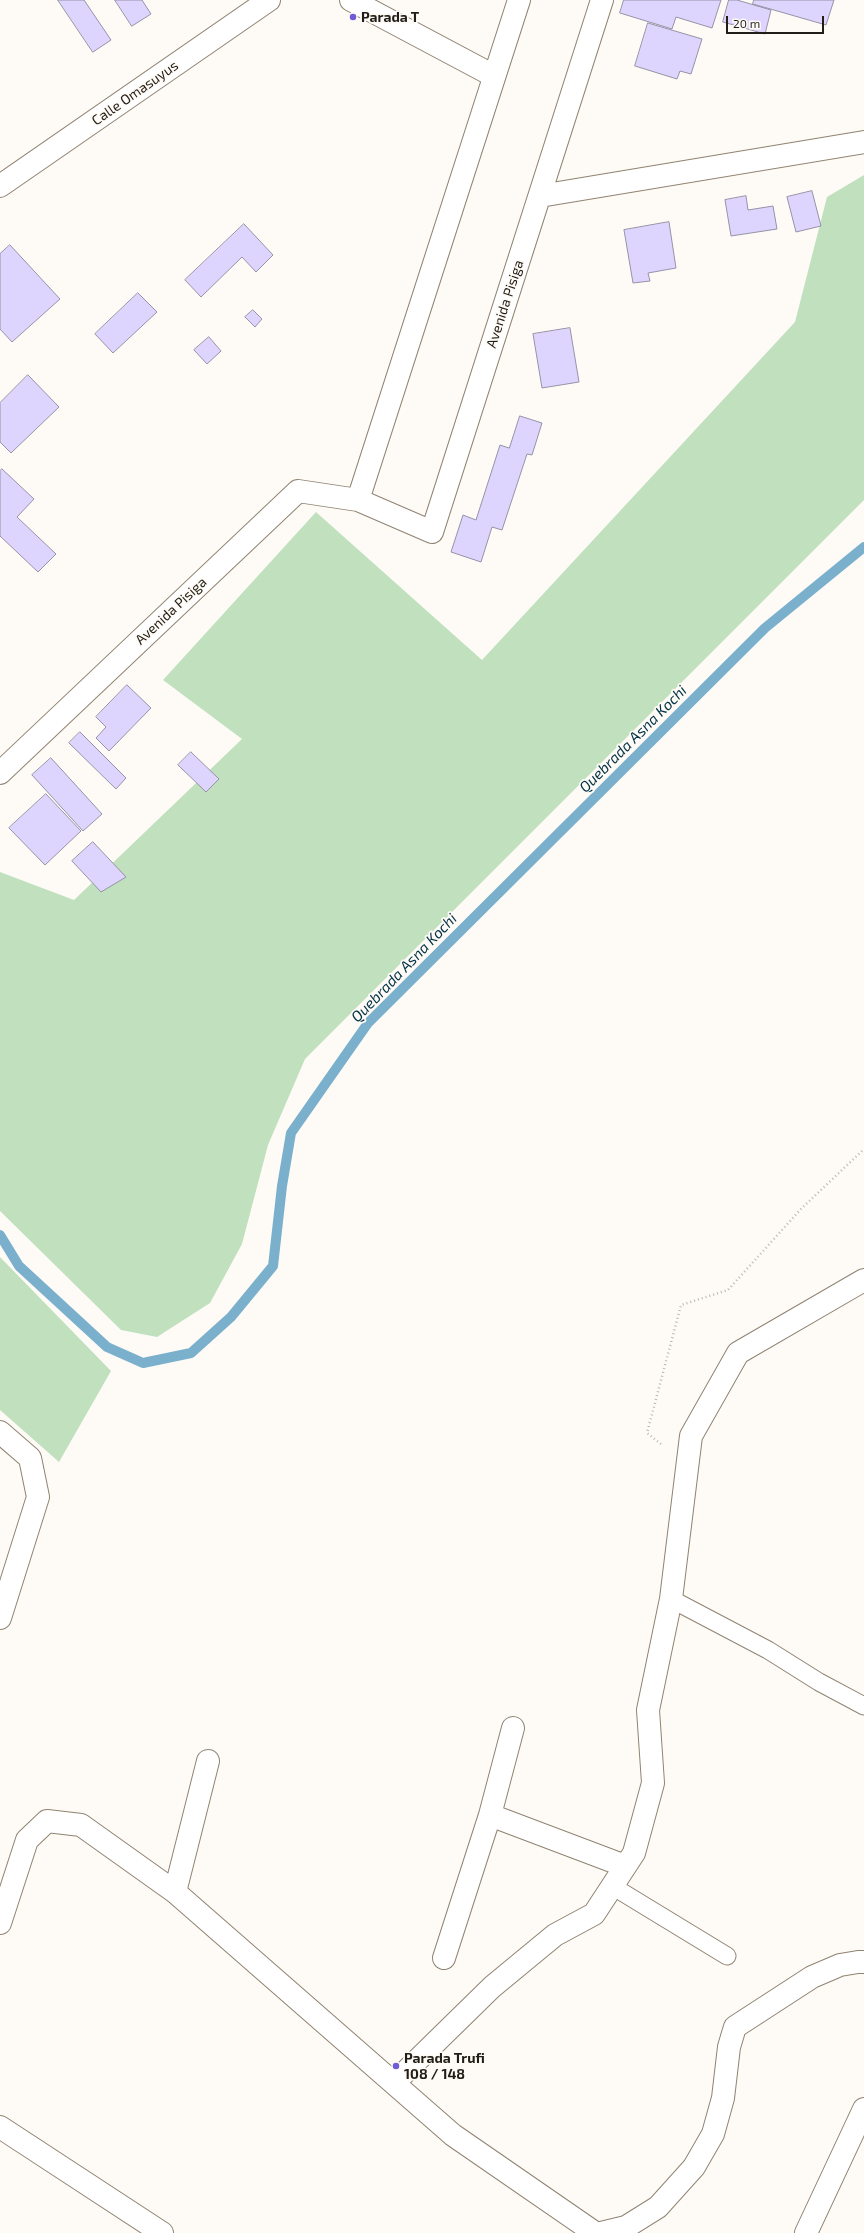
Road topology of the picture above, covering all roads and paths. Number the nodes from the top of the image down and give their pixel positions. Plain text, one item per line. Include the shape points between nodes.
1 (269, 0) edge
2 (351, 0) edge
3 (519, 0) edge
4 (602, 0) edge
5 (494, 76) junction
6 (864, 142) edge
7 (0, 186) edge
8 (540, 196) junction
9 (358, 500) junction
10 (0, 773) edge
11 (864, 1149) edge
12 (864, 1280) edge
13 (0, 1432) edge
14 (688, 1465) junction
15 (671, 1599) junction
16 (0, 1618) edge
17 (864, 1706) edge
18 (514, 1728) dead end
19 (208, 1761) dead end
20 (490, 1815) junction
21 (625, 1866) junction
22 (612, 1886) junction
23 (175, 1892) junction
24 (0, 1923) edge
25 (728, 1956) dead end
26 (444, 1958) dead end
27 (864, 1962) edge
28 (394, 2083) junction
29 (864, 2109) edge
30 (0, 2127) edge
31 (162, 2233) edge
32 (595, 2233) edge
33 (601, 2233) edge
34 (806, 2233) edge

1 - 7 street, Calle Omasuyus
2 - 5 street
3 - 5 street
4 - 8 street, Avenida Pisiga
5 - 9 street
6 - 8 street
8 - 9 street, Avenida Pisiga via 432,532
9 - 10 street, Avenida Pisiga via 298,491
11 - 14 path via 800,1210 728,1290 681,1304 647,1433
12 - 14 street via 738,1353 691,1436
13 - 16 street via 30,1458 38,1496
14 - 15 street
15 - 17 lane via 768,1650
15 - 21 street via 648,1710 653,1783 634,1853
18 - 20 street
19 - 23 street
20 - 21 street
20 - 26 street
21 - 22 street
22 - 25 lane
22 - 28 street via 594,1914 555,1935 492,1987
23 - 24 street via 81,1825 47,1821 27,1840
23 - 28 street
27 - 33 street via 840,1965 812,1977 735,2027 728,2047 723,2098 713,2134 694,2167 658,2207 626,2227
28 - 32 street via 453,2135
29 - 34 street
30 - 31 street

